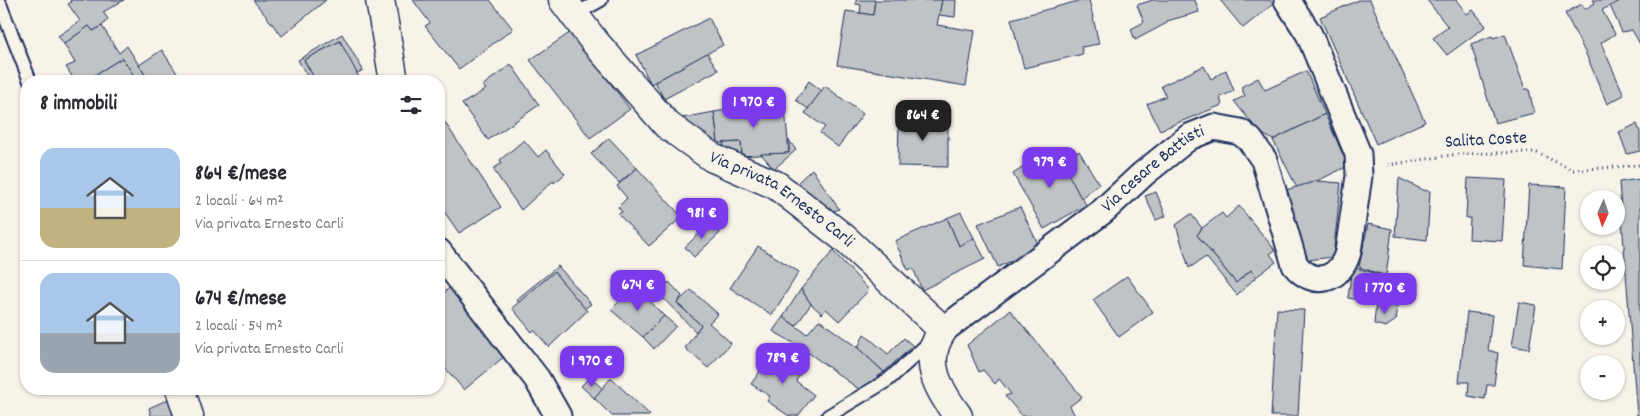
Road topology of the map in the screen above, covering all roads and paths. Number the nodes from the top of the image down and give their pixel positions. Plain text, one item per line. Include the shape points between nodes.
1 (380, 0) edge
2 (601, 0) edge
3 (1287, 0) edge
4 (0, 4) edge
5 (569, 8) edge
6 (28, 75) edge
7 (393, 75) edge
8 (1360, 165) junction
9 (1640, 165) edge
10 (445, 260) edge
11 (943, 330) junction
12 (182, 395) edge
13 (189, 416) edge
14 (558, 416) edge
15 (828, 416) edge
16 (958, 416) edge

1 - 7 street
2 - 5 lane
3 - 8 street, Via Cesare Battisti via 1309,34 1355,143
4 - 6 lane
5 - 11 street, Via privata Ernesto Carli via 667,125 713,158 776,185 844,238
8 - 9 path, Salita Coste via 1387,166 1458,154 1535,152 1573,170
8 - 11 street, Via Cesare Battisti via 1345,263 1329,277 1309,277 1295,264 1258,149 1240,132 1214,127 1189,136 1103,211
10 - 14 street via 537,379
11 - 15 lane, Via Cesare Battisti via 888,380
11 - 16 street via 933,350 933,374
12 - 13 street

